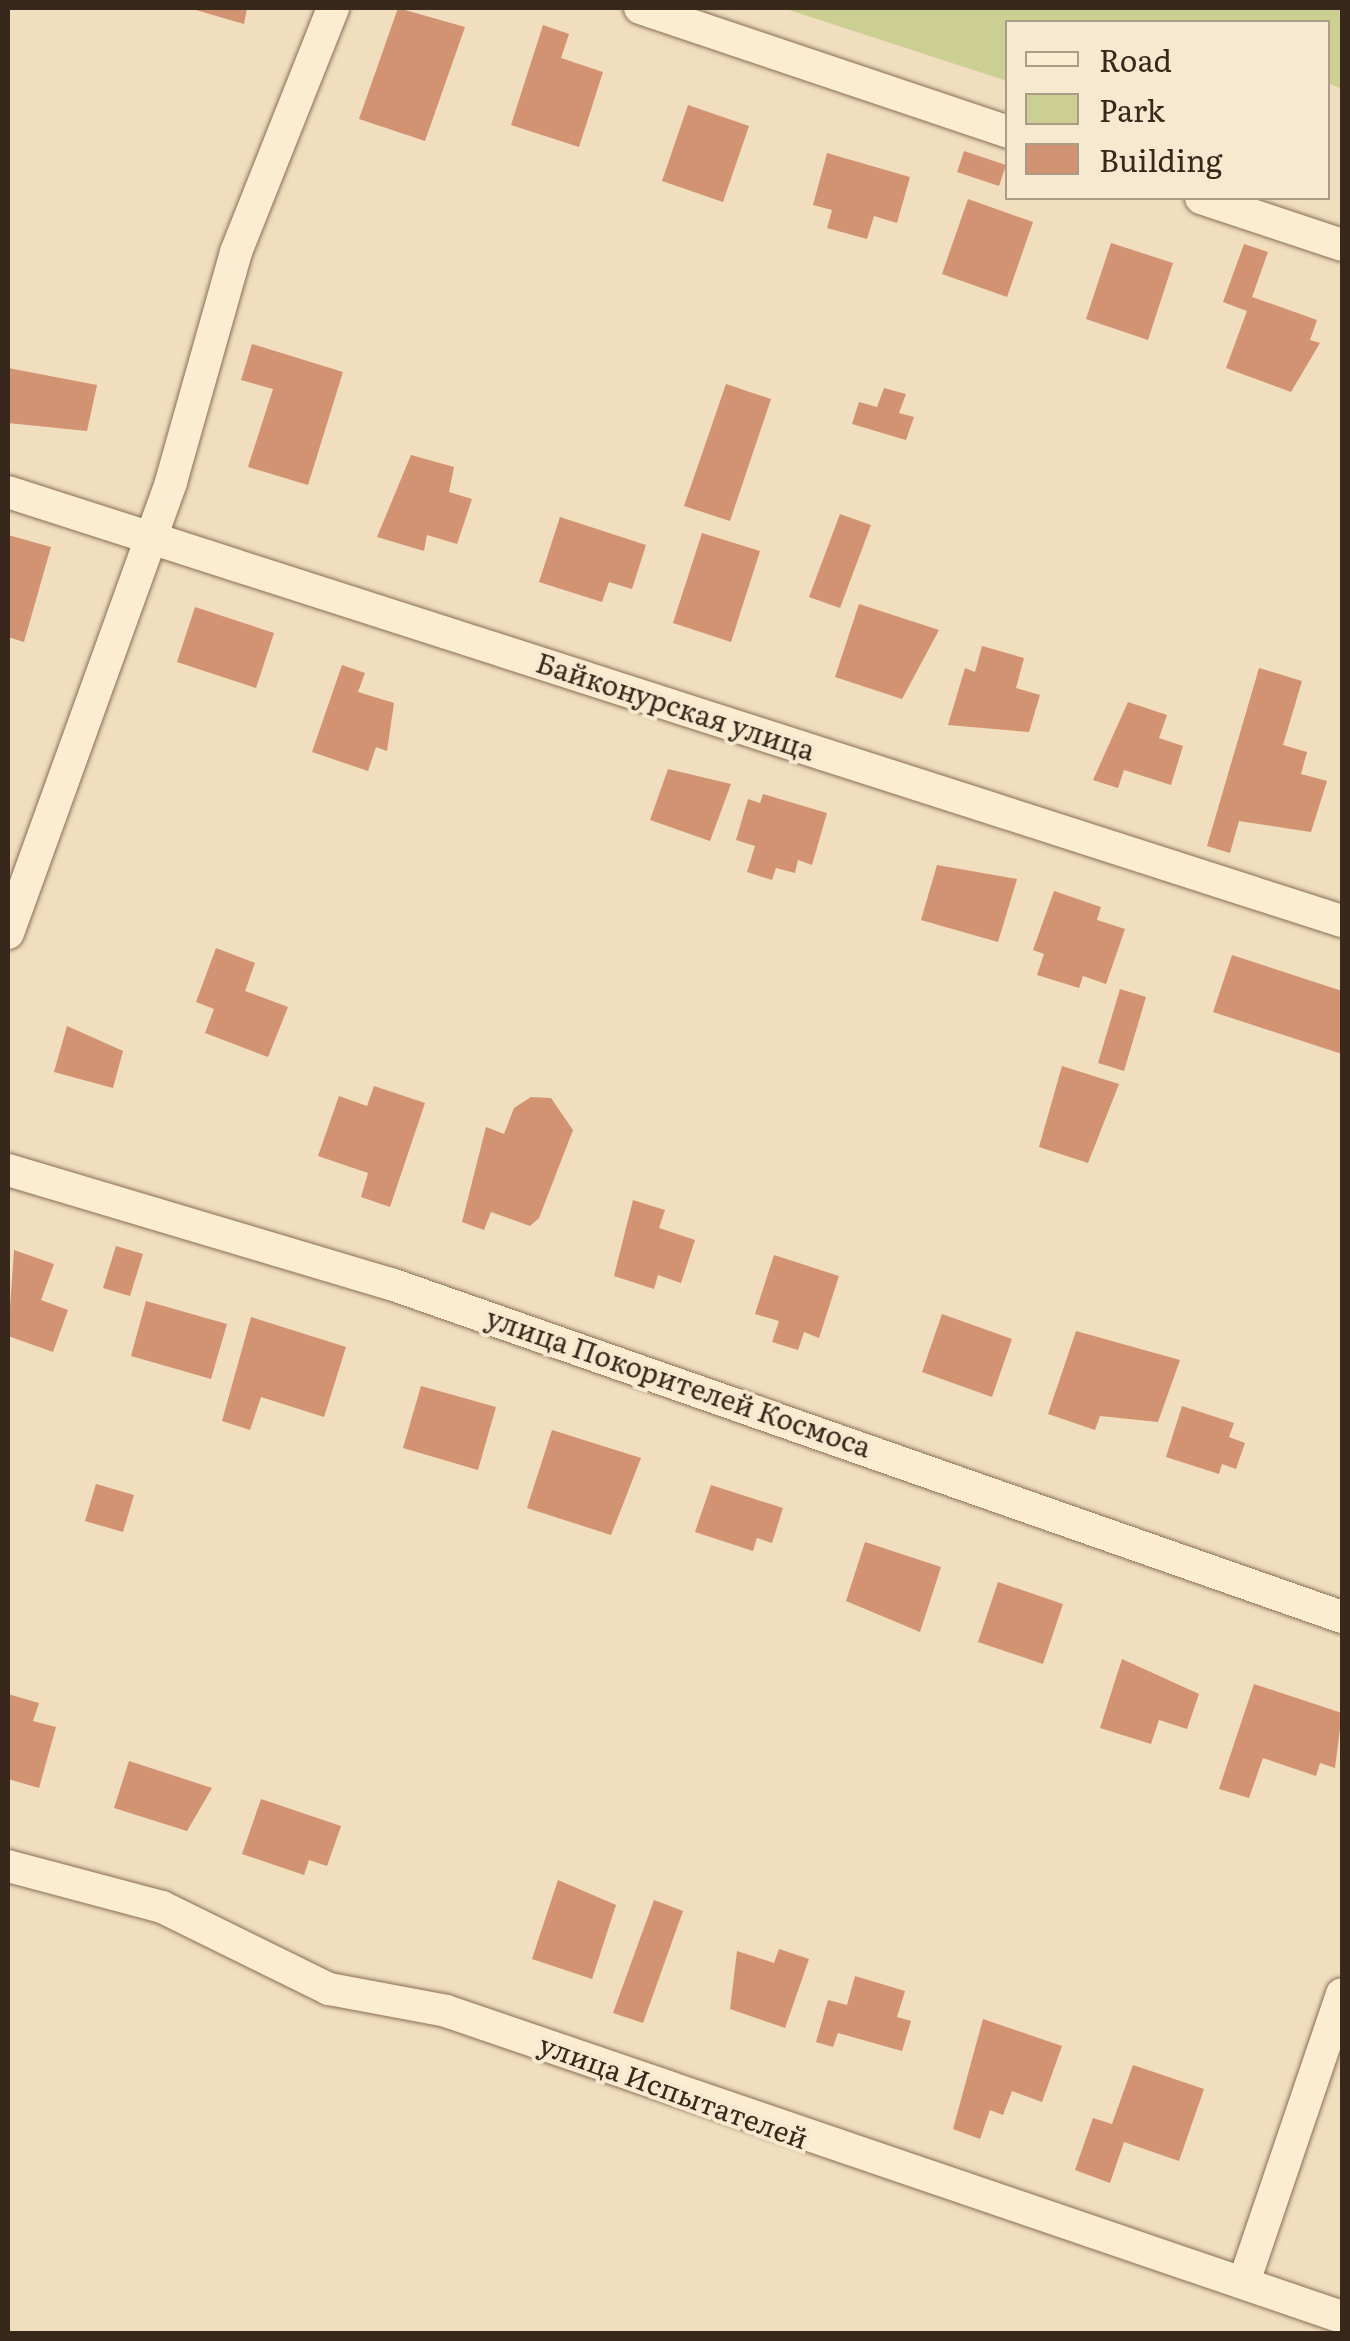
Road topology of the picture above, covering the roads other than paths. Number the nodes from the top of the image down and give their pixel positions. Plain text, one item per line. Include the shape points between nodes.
1 (333, 8) edge
2 (640, 8) edge
3 (1005, 131) edge
4 (1207, 200) edge
5 (1342, 245) edge
6 (8, 492) edge
7 (152, 535) junction
8 (1342, 921) edge
9 (8, 933) edge
10 (8, 1170) edge
11 (1342, 1617) edge
12 (8, 1866) edge
13 (1342, 1994) edge
14 (1244, 2282) junction
15 (1342, 2317) edge

1 - 7 street via 236,252
2 - 3 street
4 - 5 street
6 - 7 street, Байконурская улица
7 - 8 street, Байконурская улица
7 - 9 street
10 - 11 street, улица Покорителей Космоса via 390,1284
12 - 14 street, улица Испытателей via 162,1907 329,1989 446,2011
13 - 14 street
14 - 15 street, улица Испытателей

